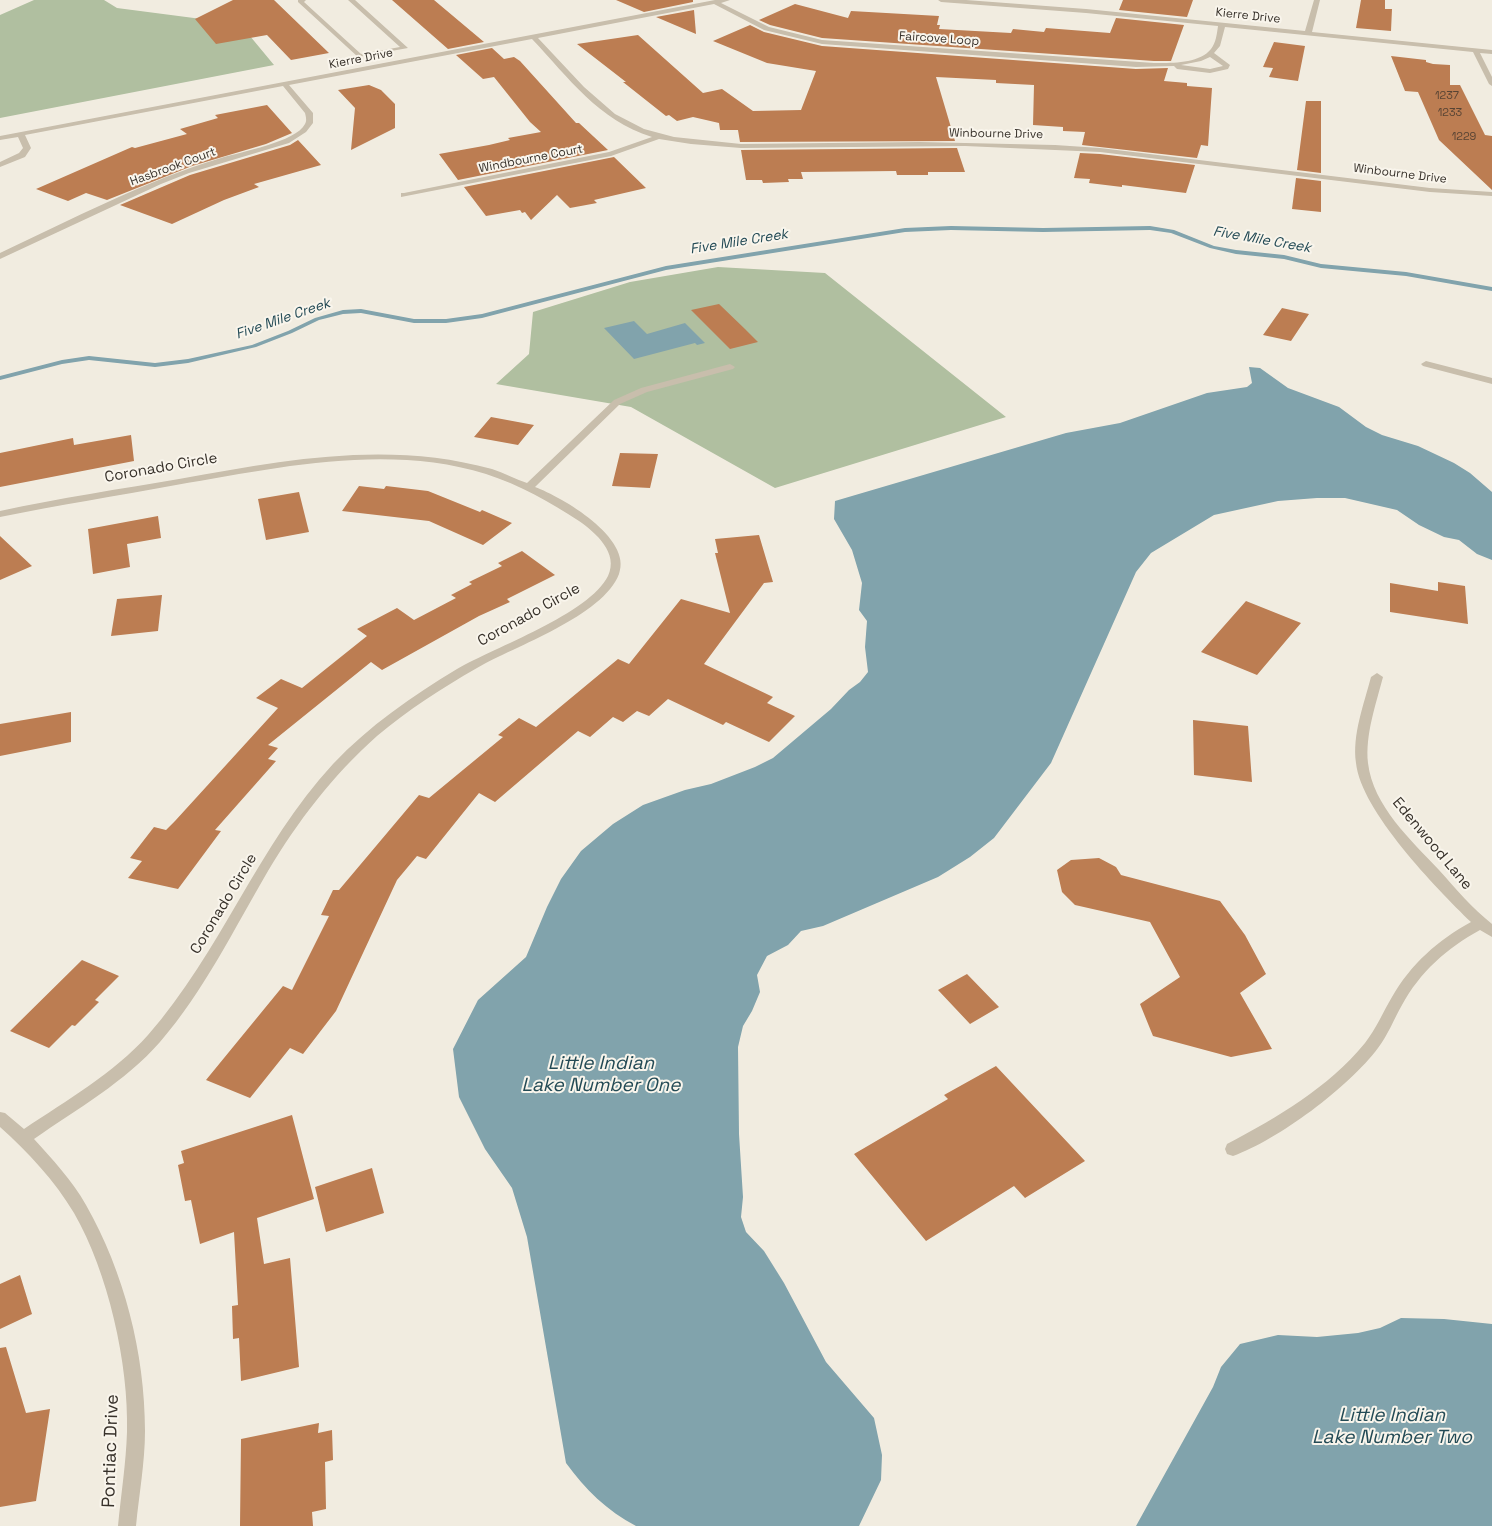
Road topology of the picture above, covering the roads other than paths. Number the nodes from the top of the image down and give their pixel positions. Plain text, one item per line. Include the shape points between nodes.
1 (303, 0) edge
2 (351, 0) edge
3 (727, 0) edge
4 (941, 0) edge
5 (1317, 0) edge
6 (715, 2) junction
7 (1222, 25) junction
8 (1308, 34) junction
9 (534, 37) junction
10 (1476, 51) junction
11 (1492, 52) edge
12 (1211, 54) junction
13 (1169, 65) junction
14 (1492, 84) edge
15 (284, 85) junction
16 (21, 135) junction
17 (659, 136) junction
18 (0, 138) edge
19 (0, 165) edge
20 (1492, 194) edge
21 (404, 195) dead end
22 (0, 256) edge
23 (1426, 364) dead end
24 (730, 367) dead end
25 (1492, 381) edge
26 (530, 486) junction
27 (0, 514) edge
28 (1377, 677) dead end
29 (1486, 928) edge
30 (0, 1118) edge
31 (23, 1138) junction
32 (1233, 1149) dead end
33 (127, 1526) edge

1 - 2 street via 300,1 360,56 405,48
3 - 6 street, Kierre Drive
4 - 7 street, Kierre Drive via 1087,8
5 - 8 street
6 - 9 street, Kierre Drive
6 - 13 street, Faircove Loop via 756,26 822,42
7 - 8 street, Kierre Drive
7 - 12 street
8 - 10 street, Kierre Drive
9 - 15 street, Kierre Drive
9 - 17 street, Winbourne Drive via 613,116 632,127
10 - 11 street, Kierre Drive
10 - 14 street
12 - 13 street, Faircove Loop
12 - 13 street, Faircove Loop via 1227,65 1226,68 1216,72
15 - 16 street, Kierre Drive
15 - 22 street, Hasbrook Court via 311,119 297,135 158,182
16 - 18 street, Kierre Drive
16 - 19 street via 26,148 22,155
17 - 20 street, Winbourne Drive via 733,146 1053,146 1430,190
17 - 21 street, Windbourne Court via 611,154
23 - 25 street
24 - 26 street via 644,390 617,402
26 - 27 street, Coronado Circle via 453,463 406,458 337,457 256,468
26 - 31 street, Coronado Circle via 588,522 610,542 616,562 615,573 608,584 594,598 560,620 476,664 405,707 362,743 314,793 294,820 202,974 151,1041 115,1075
28 - 29 street, Edenwood Lane via 1362,764 1374,798 1396,829 1458,901
29 - 32 street via 1453,938 1419,967 1368,1051 1338,1080 1265,1132
30 - 31 street, Pontiac Drive
31 - 33 street, Pontiac Drive via 54,1172 80,1210 110,1275 128,1339 136,1432

